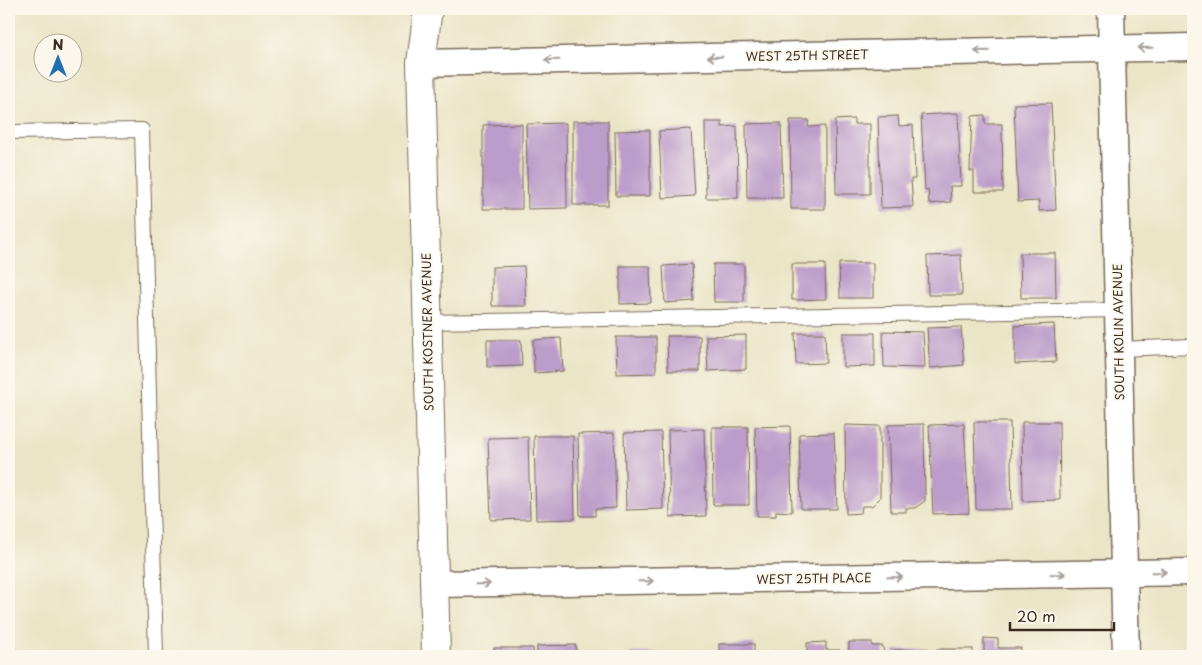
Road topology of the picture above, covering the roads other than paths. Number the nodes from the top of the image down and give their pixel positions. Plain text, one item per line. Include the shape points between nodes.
1 (428, 9) edge
2 (1111, 9) edge
3 (1193, 47) edge
4 (1112, 49) junction
5 (421, 63) junction
6 (9, 132) edge
7 (1118, 310) junction
8 (426, 322) junction
9 (1193, 346) edge
10 (1119, 349) junction
11 (1193, 572) edge
12 (1124, 573) junction
13 (434, 584) junction
14 (156, 656) edge
15 (436, 656) edge
16 (1126, 656) edge

1 - 5 street, SOUTH KOSTNER AVENUE
2 - 4 street, SOUTH KOLIN AVENUE
3 -> 4 street, WEST 25TH STREET
4 -> 5 street, WEST 25TH STREET
4 - 7 street, SOUTH KOLIN AVENUE
5 - 8 street, SOUTH KOSTNER AVENUE
6 - 14 lane via 142,130
7 - 8 lane
7 - 10 street, SOUTH KOLIN AVENUE
8 - 13 street, SOUTH KOSTNER AVENUE
9 - 10 lane
10 - 12 street, SOUTH KOLIN AVENUE
12 -> 11 street, WEST 25TH PLACE
13 -> 12 street, WEST 25TH PLACE
12 - 16 street, SOUTH KOLIN AVENUE
13 - 15 street, SOUTH KOSTNER AVENUE

